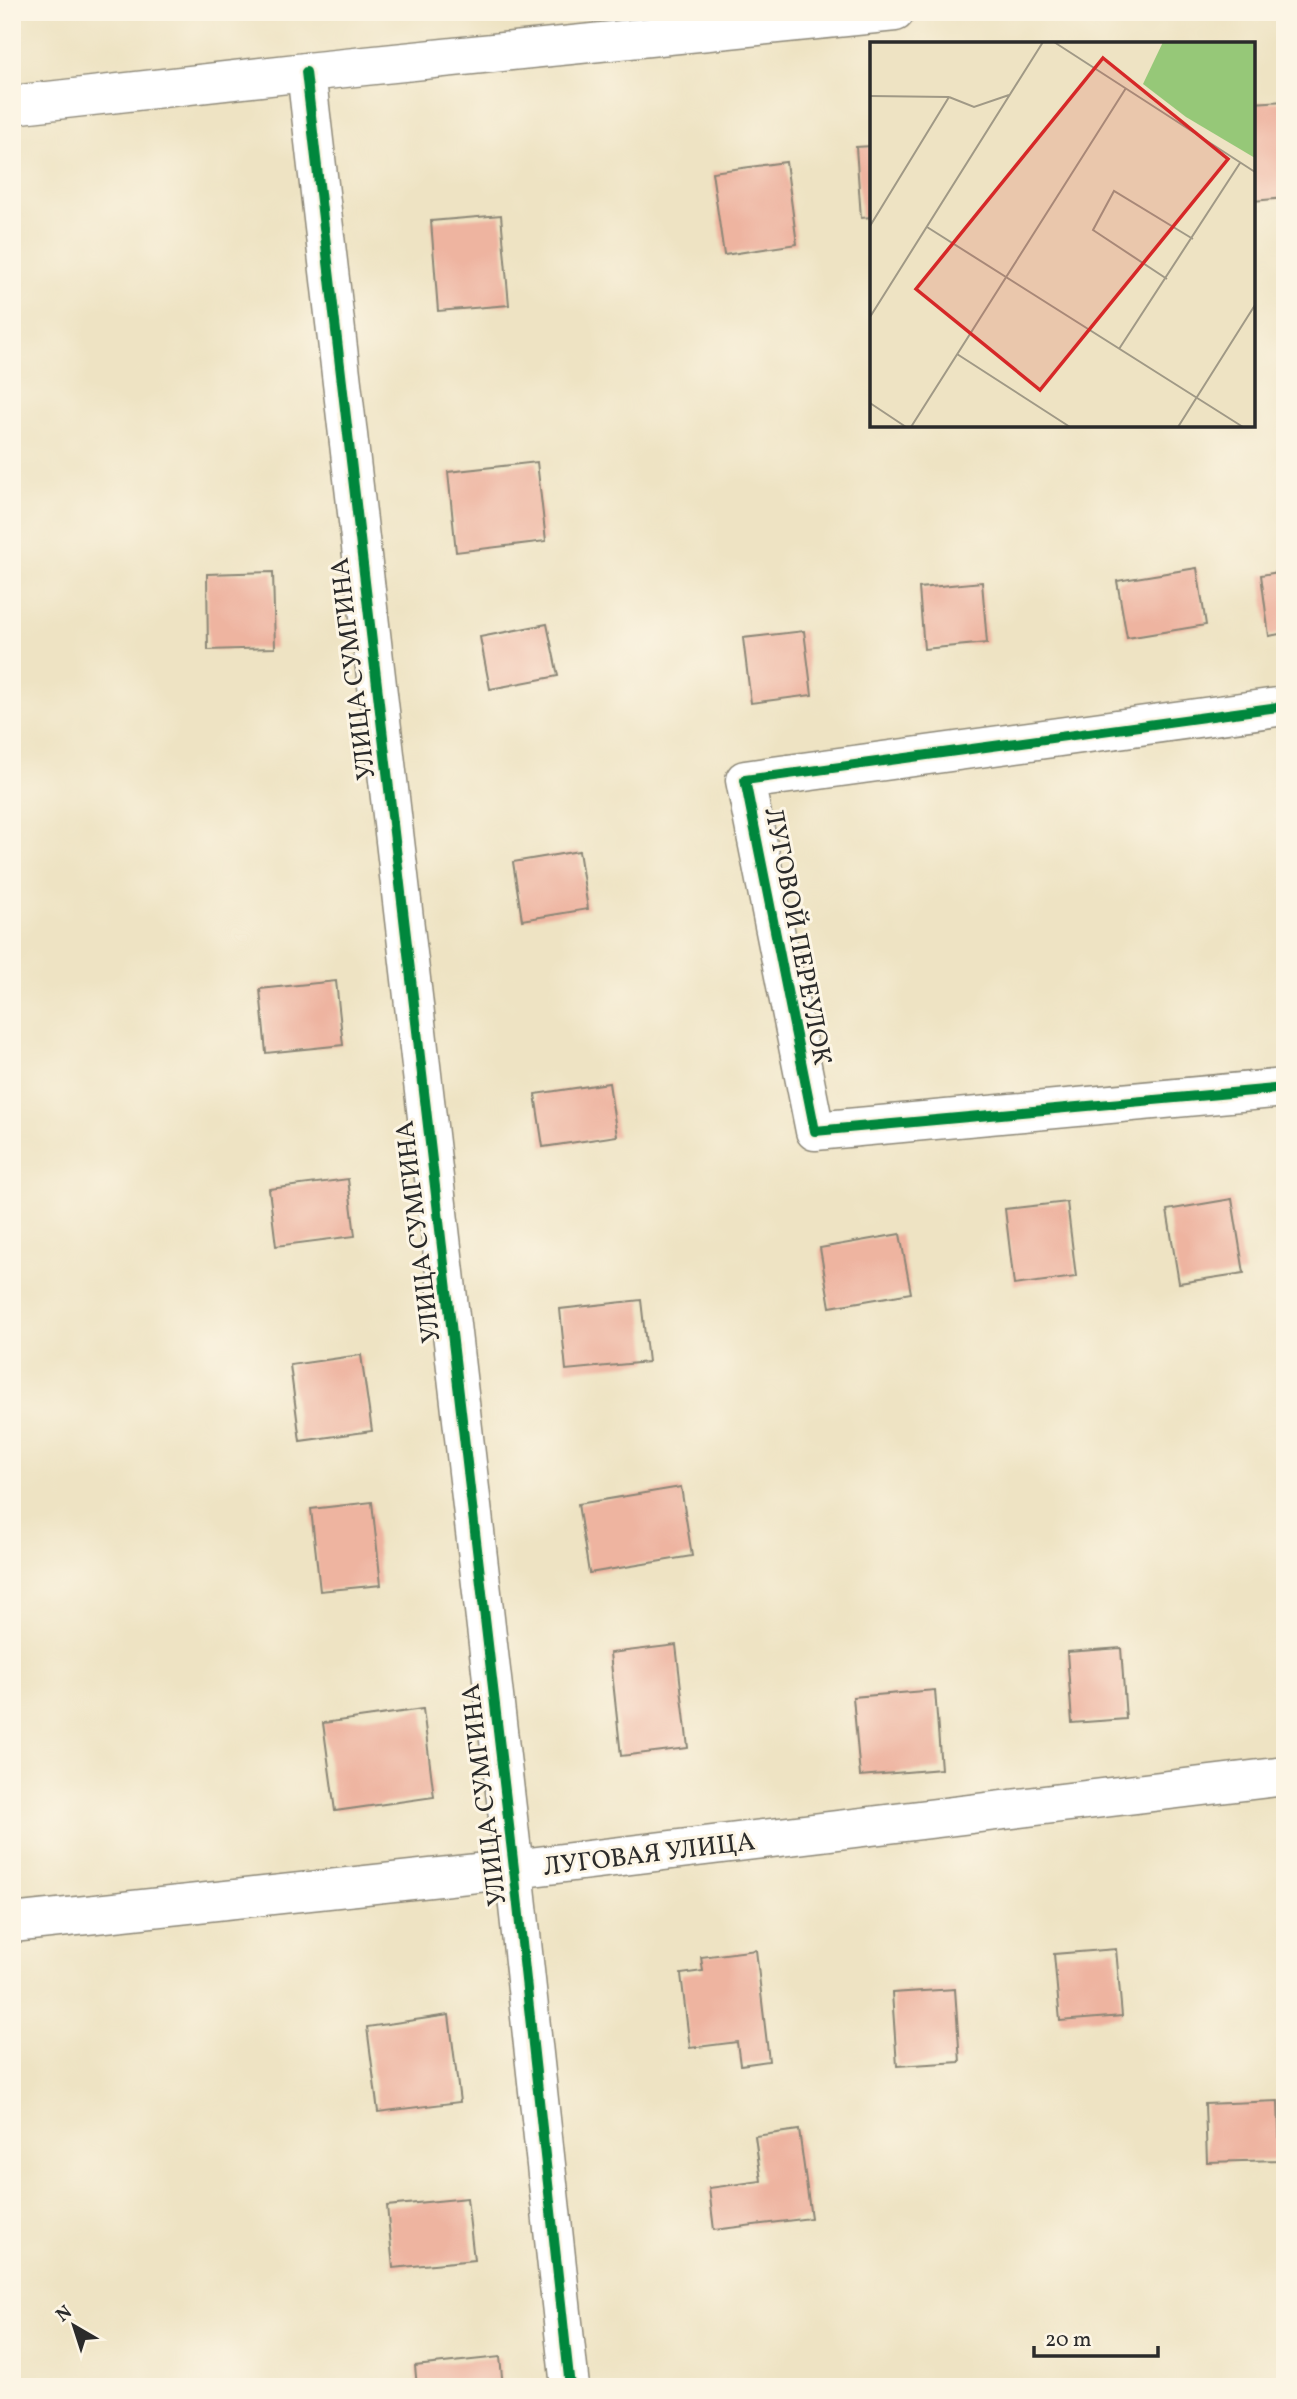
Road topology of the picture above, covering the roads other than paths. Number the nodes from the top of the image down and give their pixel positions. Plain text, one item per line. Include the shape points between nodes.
1 (895, 12) edge
2 (306, 72) junction
3 (12, 105) edge
4 (1285, 706) edge
5 (1285, 1088) edge
6 (1285, 1776) edge
7 (514, 1869) junction
8 (12, 1923) edge
9 (570, 2387) edge

1 - 2 street
2 - 3 street
2 - 7 street, УЛИЦА СУМГИНА
4 - 5 street, ЛУГОВОЙ ПЕРЕУЛОК via 745,780 815,1131
6 - 7 street, ЛУГОВАЯ УЛИЦА
7 - 8 street, ЛУГОВАЯ УЛИЦА
7 - 9 street, УЛИЦА СУМГИНА

